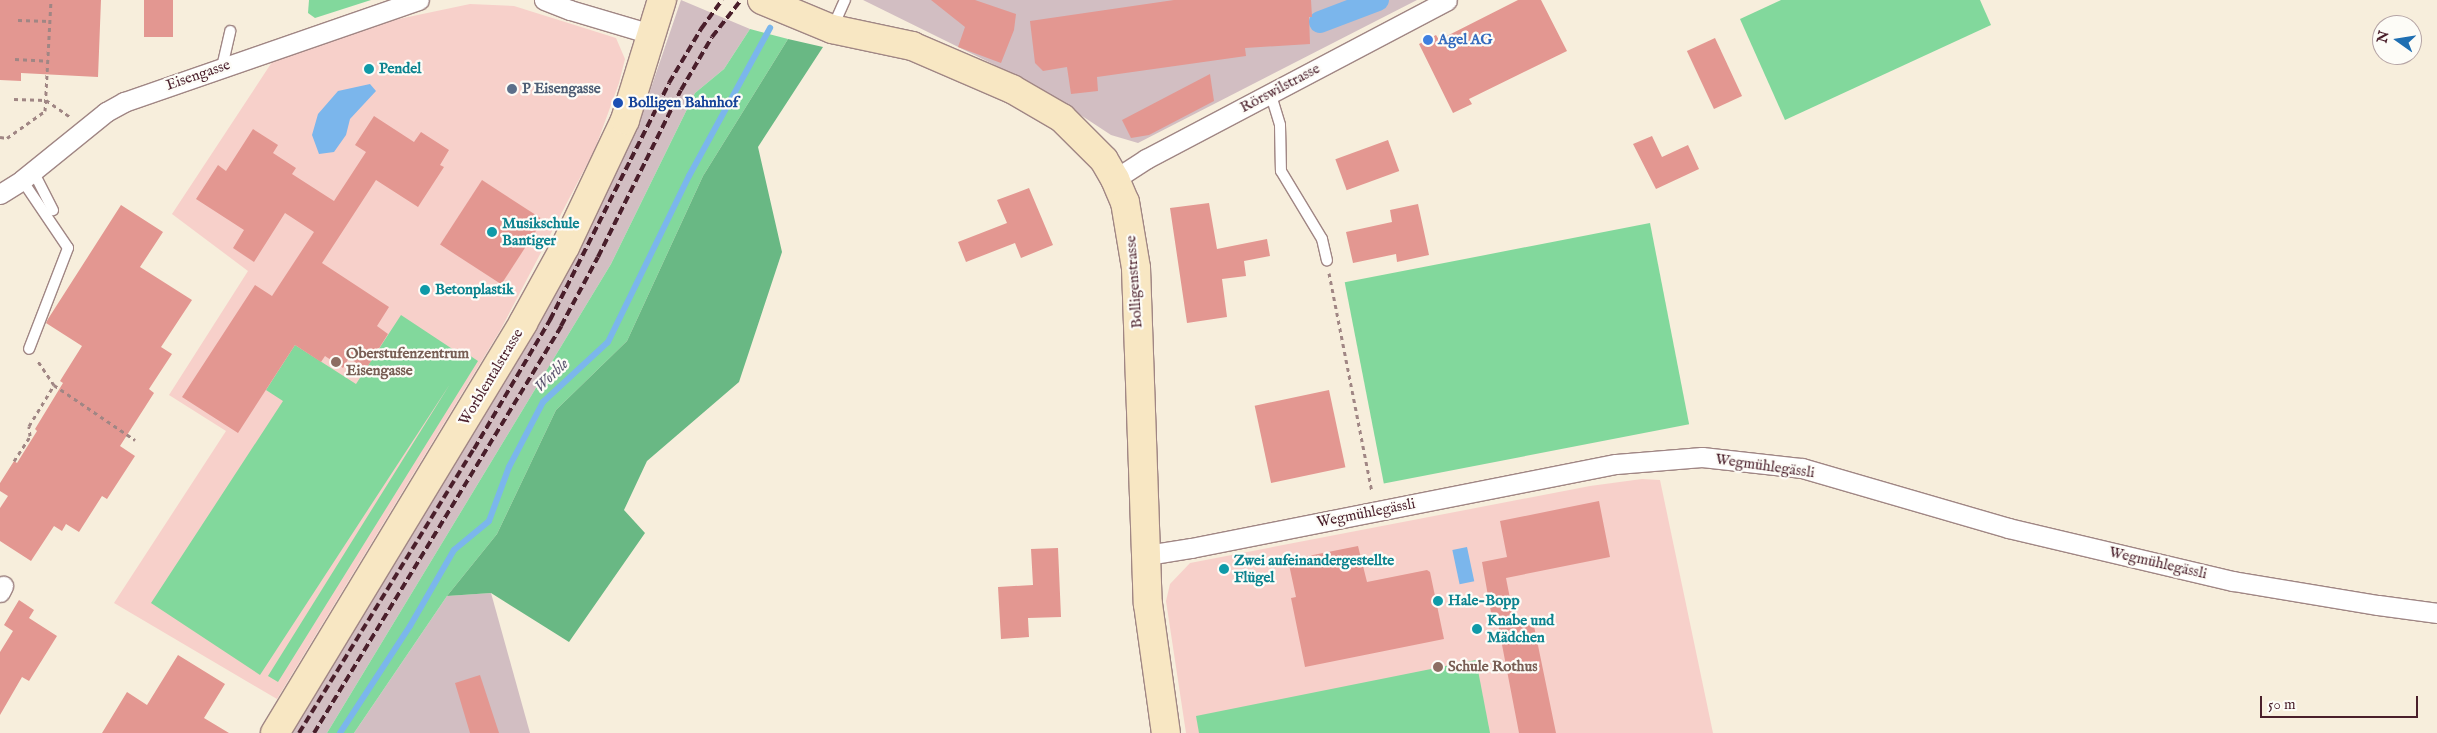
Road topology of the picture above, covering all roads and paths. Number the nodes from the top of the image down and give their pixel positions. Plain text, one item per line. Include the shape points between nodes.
1 (51, 0) edge
2 (418, 0) edge
3 (544, 0) edge
4 (662, 0) edge
5 (762, 0) edge
6 (845, 0) edge
7 (1447, 0) edge
8 (18, 20) dead end
9 (50, 21) junction
10 (832, 29) junction
11 (230, 31) dead end
12 (651, 34) junction
13 (15, 59) dead end
14 (48, 61) junction
15 (222, 67) junction
16 (1270, 92) junction
17 (14, 99) dead end
18 (46, 100) junction
19 (85, 128) junction
20 (0, 137) edge
21 (27, 176) junction
22 (1115, 179) junction
23 (0, 194) edge
24 (53, 210) dead end
25 (1327, 260) joint
26 (29, 349) joint
27 (54, 385) junction
28 (135, 440) dead end
29 (14, 461) dead end
30 (1373, 497) dead end
31 (1147, 555) junction
32 (2437, 613) edge
33 (275, 733) edge
34 (1166, 733) edge

1 - 9 path
2 - 15 street, Eisengasse
3 - 12 street
4 - 12 main road, Worblentalstrasse
5 - 10 main road, Bolligenstrasse
6 - 10 lane
7 - 16 street, Rörswilstrasse
8 - 9 path
9 - 14 path
10 - 22 main road, Bolligenstrasse via 912,46 1031,99 1062,118 1083,137 1104,160
11 - 15 lane
12 - 33 main road, Worblentalstrasse via 625,120 565,247 523,323
13 - 14 path
14 - 18 path
15 - 19 street, Eisengasse via 124,102
16 - 22 street, Rörswilstrasse
16 - 25 lane via 1280,125 1281,171 1322,239
17 - 18 path
18 - 19 path
18 - 20 path via 45,111 7,138
19 - 21 street, Eisengasse
21 - 23 street, Eisengasse
21 - 24 lane
21 - 26 lane via 68,248
22 - 31 main road, Bolligenstrasse via 1126,202 1136,268
25 - 30 path
26 - 27 path
27 - 28 path
27 - 29 path via 30,426 30,436
31 - 32 street, Wegmühlegässli via 1616,464 1702,457 1802,468 2008,528 2233,581
31 - 34 main road, Bolligenstrasse via 1148,604

